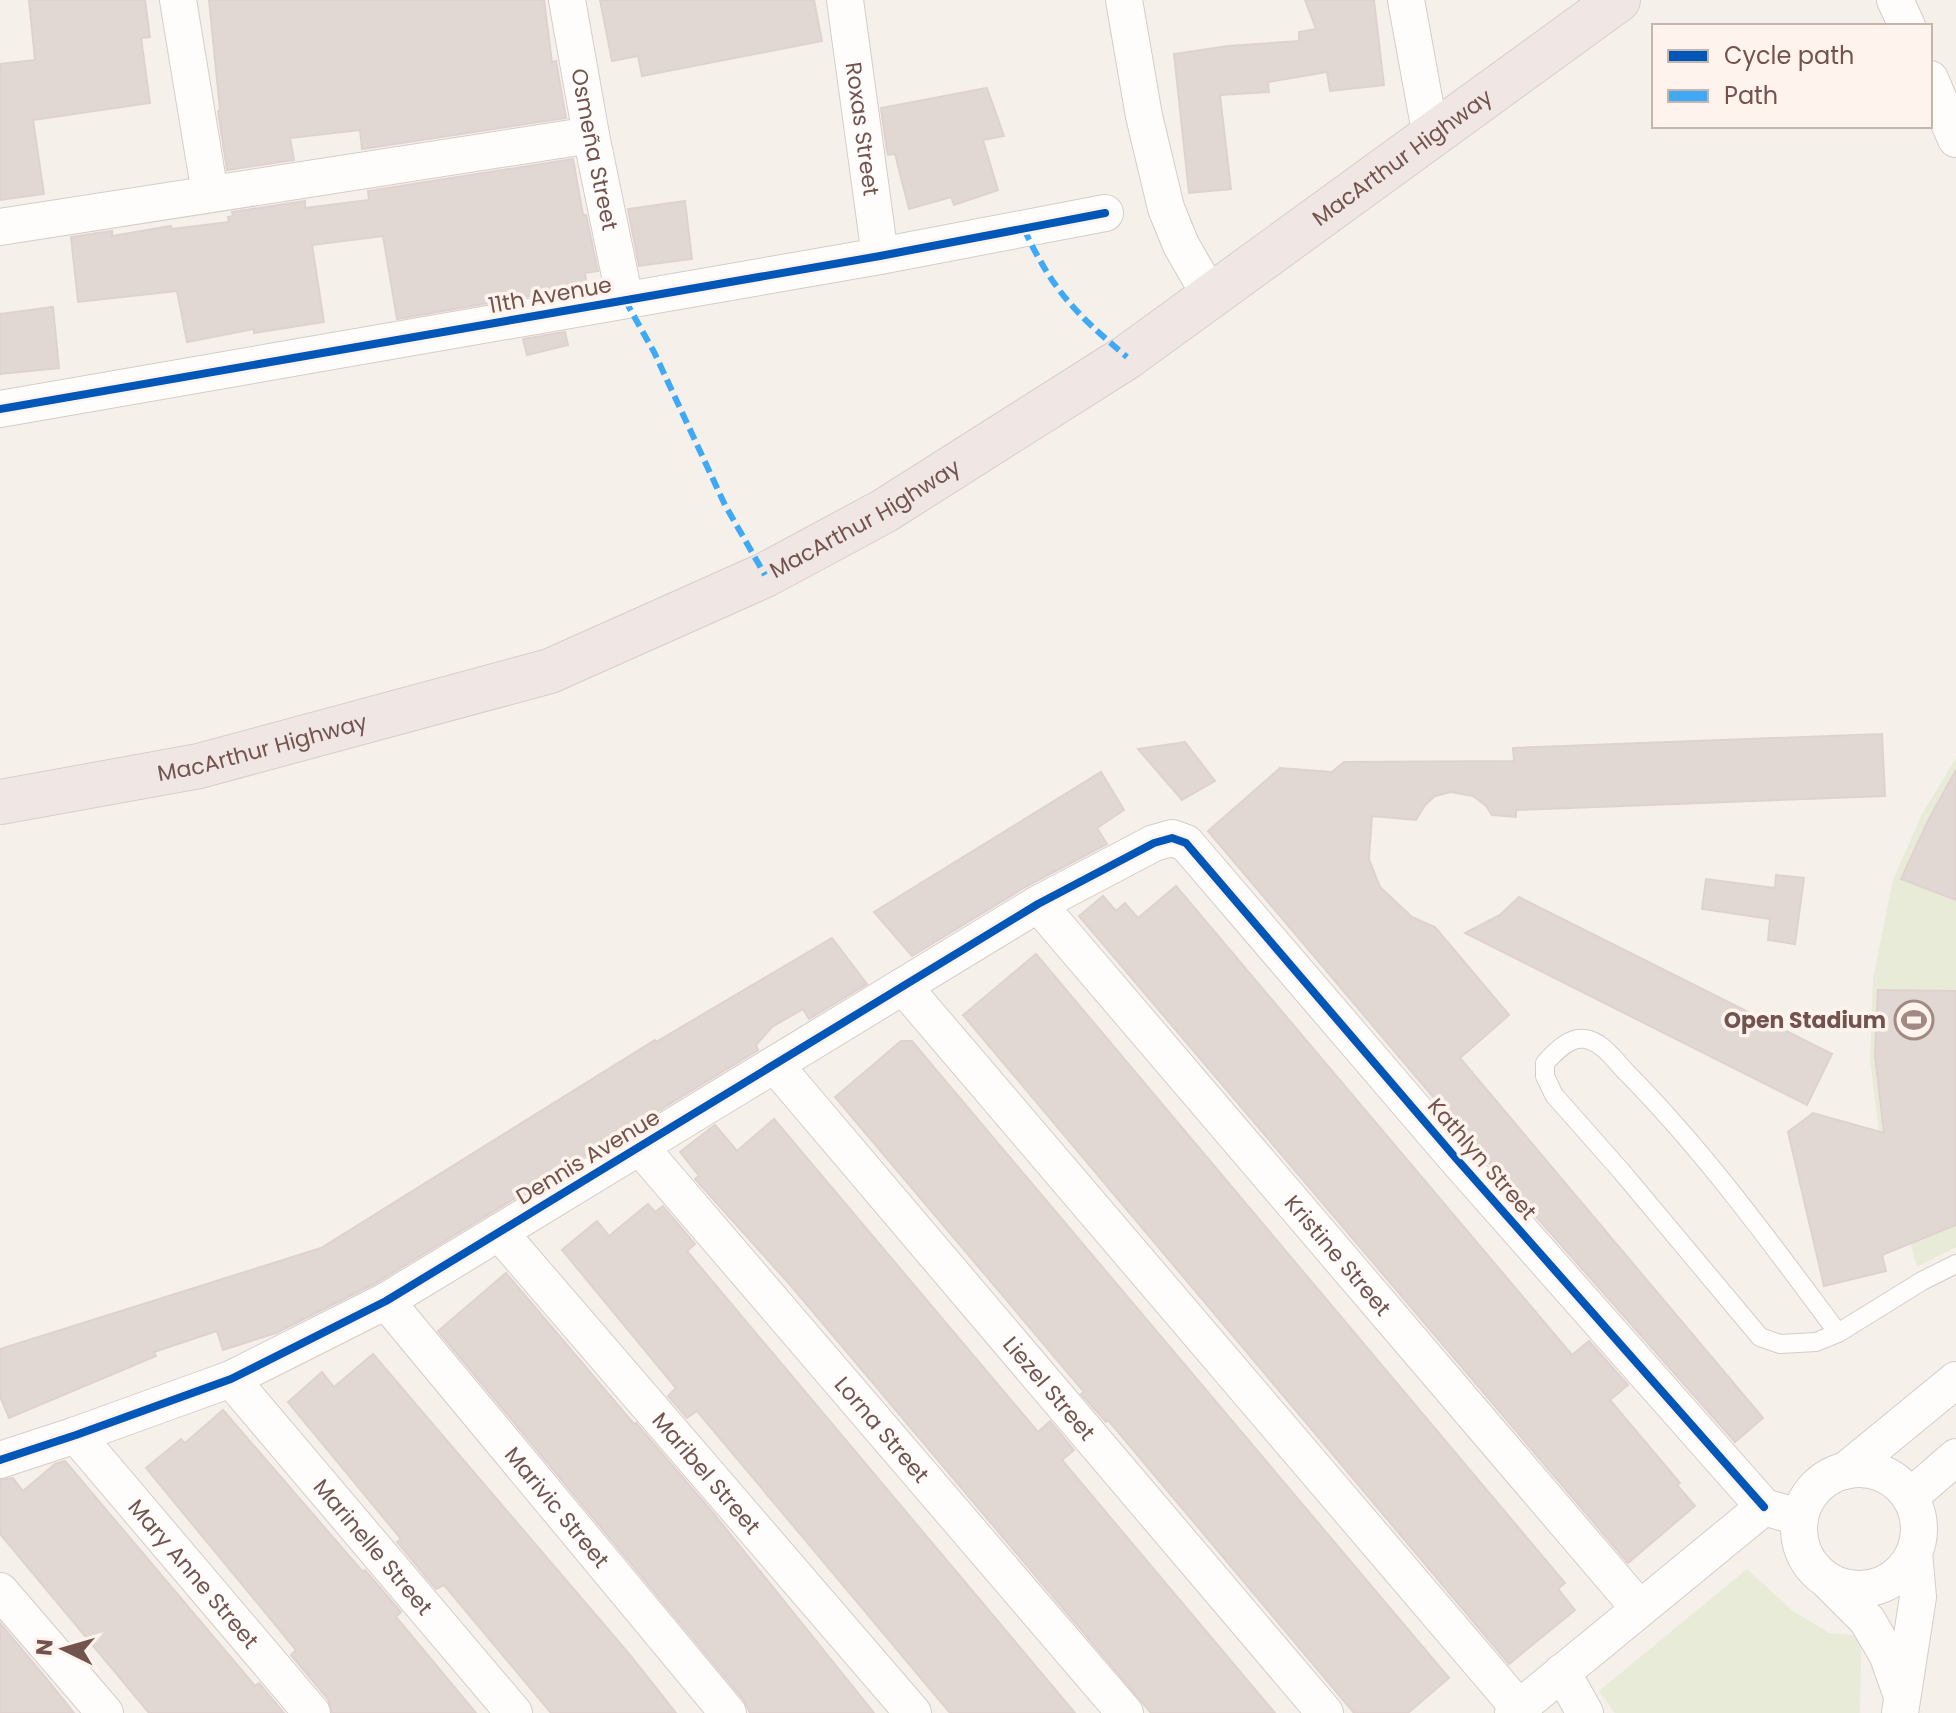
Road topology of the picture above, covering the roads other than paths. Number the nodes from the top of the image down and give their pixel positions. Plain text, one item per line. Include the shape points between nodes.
1 (178, 0) edge
2 (567, 0) edge
3 (845, 0) edge
4 (1124, 0) edge
5 (1406, 0) edge
6 (1618, 0) edge
7 (1895, 0) edge
8 (1906, 24) edge
9 (1932, 84) edge
10 (591, 135) junction
11 (1431, 137) junction
12 (1956, 139) edge
13 (210, 194) junction
14 (1105, 213) dead end
15 (0, 227) edge
16 (880, 256) junction
17 (1211, 297) junction
18 (625, 300) junction
19 (0, 409) edge
20 (0, 802) edge
21 (1172, 838) joint
22 (1038, 904) junction
23 (903, 986) junction
24 (775, 1065) junction
25 (640, 1147) junction
26 (499, 1232) junction
27 (1956, 1264) edge
28 (386, 1301) junction
29 (1838, 1333) junction
30 (231, 1379) junction
31 (1956, 1380) edge
32 (76, 1435) junction
33 (1956, 1457) edge
34 (0, 1460) edge
35 (1845, 1471) junction
36 (1910, 1497) junction
37 (1764, 1507) junction
38 (1801, 1518) junction
39 (1914, 1553) junction
40 (1826, 1579) junction
41 (0, 1591) edge
42 (1639, 1608) junction
43 (1562, 1672) junction
44 (1902, 1705) edge
45 (1516, 1710) edge
46 (105, 1713) edge
47 (312, 1713) edge
48 (514, 1713) edge
49 (728, 1713) edge
50 (913, 1713) edge
51 (1125, 1713) edge
52 (1325, 1713) edge
53 (1585, 1713) edge

1 - 13 street
2 - 10 street, Osmeña Street
3 - 16 street, Roxas Street
4 - 17 street via 1166,208
5 - 11 street
6 - 11 highway, MacArthur Highway
7 - 8 street
9 - 12 street
10 - 13 street
10 - 18 street, Osmeña Street
11 - 17 highway, MacArthur Highway
13 - 15 street
14 - 16 street, 11th Avenue
16 - 18 street, 11th Avenue
17 - 20 highway, MacArthur Highway via 1101,374 884,511 765,575 550,671 199,766
18 - 19 street, 11th Avenue
21 - 22 street, Dennis Avenue
21 - 37 street, Kathlyn Street via 1186,843
22 - 23 street, Dennis Avenue
22 - 42 street, Kristine Street
23 - 24 street, Dennis Avenue
23 - 45 street
24 - 25 street, Dennis Avenue
24 - 52 street, Liezel Street
25 - 26 street, Dennis Avenue
25 - 51 street, Lorna Street
26 - 28 street, Dennis Avenue
26 - 50 street, Maribel Street
27 - 29 lane
28 - 30 street, Dennis Avenue
28 - 49 street, Marivic Street
29 - 29 lane via 1739,1200 1599,1044 1584,1038 1555,1052 1545,1063 1554,1095 1760,1337 1780,1344 1816,1342
30 - 32 street, Dennis Avenue
30 - 48 street, Marinelle Street
31 - 35 street
32 - 34 street, Dennis Avenue
32 - 47 street, Mary Anne Street
33 - 36 street
35 - 36 street via 1882,1473
35 - 38 street via 1816,1488
36 - 39 street via 1918,1515
37 - 38 street
37 - 42 street
38 - 40 street via 1804,1552
39 - 40 street via 1905,1568 1876,1587 1859,1589
39 - 44 street via 1918,1597
40 - 44 street via 1867,1620 1887,1654
41 - 46 street
42 - 43 street
43 - 45 street
43 - 53 street

